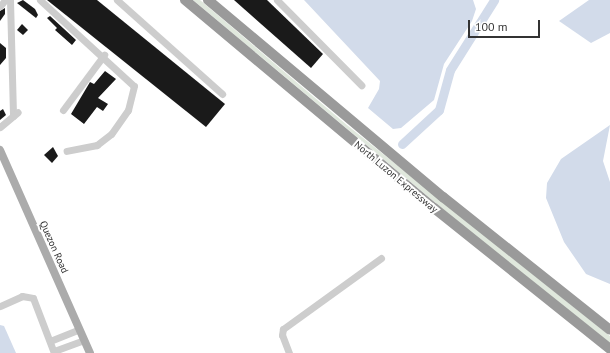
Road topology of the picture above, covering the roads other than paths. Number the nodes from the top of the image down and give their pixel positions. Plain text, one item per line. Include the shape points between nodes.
1 (5, 0) edge
2 (10, 0) edge
3 (40, 0) edge
4 (117, 0) edge
5 (185, 0) edge
6 (208, 0) edge
7 (277, 0) edge
8 (0, 6) edge
9 (104, 55) junction
10 (361, 85) dead end
11 (222, 94) dead end
12 (63, 110) dead end
13 (0, 127) edge
14 (0, 150) edge
15 (67, 151) dead end
16 (381, 258) dead end
17 (0, 306) edge
18 (79, 329) junction
19 (610, 330) edge
20 (84, 340) junction
21 (50, 341) junction
22 (610, 349) edge
23 (54, 352) edge
24 (90, 353) edge
25 (289, 353) edge

1 - 8 lane
2 - 13 lane via 16,114
3 - 9 lane
4 - 11 lane
5 - 22 highway, North Luzon Expressway via 434,208
6 - 19 highway, North Luzon Expressway via 443,197
7 - 10 lane
9 - 12 lane
9 - 15 lane via 134,86 128,110 97,145
14 - 18 main road, Quezon Road
16 - 25 lane via 284,329 282,335
17 - 21 lane via 22,296 33,298
18 - 20 main road, Quezon Road
18 - 21 lane
20 - 23 lane
20 - 24 main road, Quezon Road
21 - 23 lane

